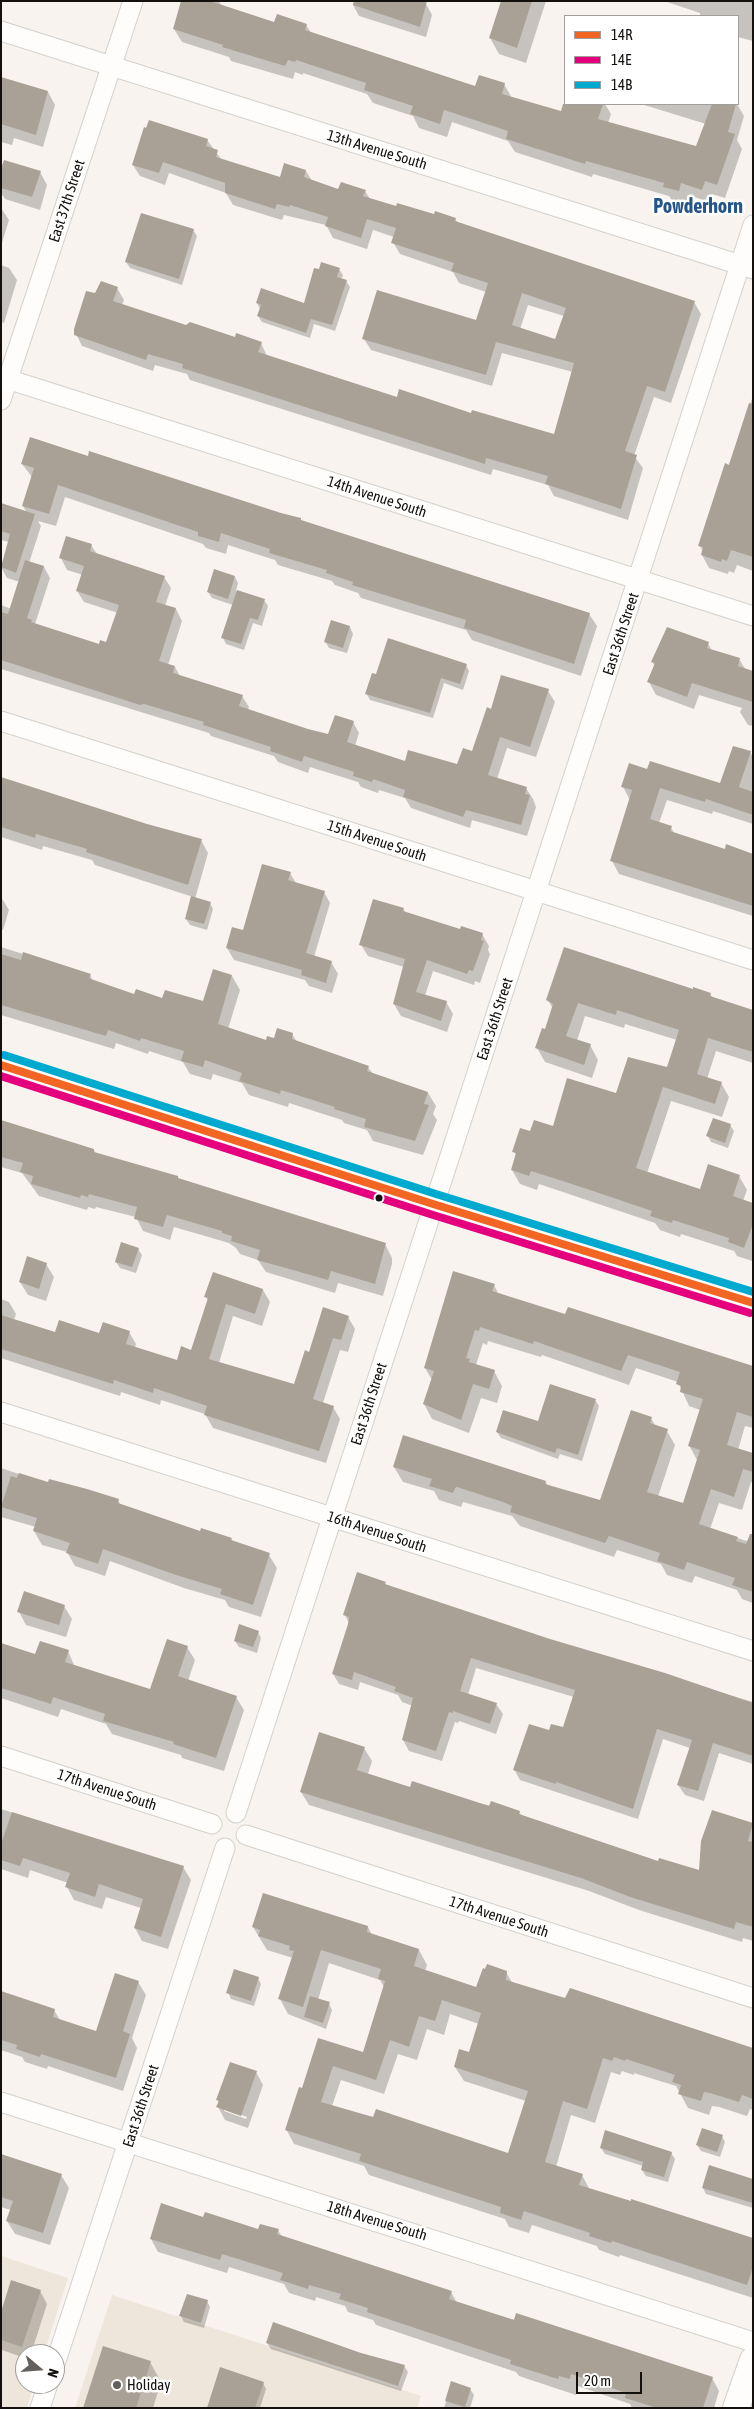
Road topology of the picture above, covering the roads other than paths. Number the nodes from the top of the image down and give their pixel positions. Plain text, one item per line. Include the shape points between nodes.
1 (133, 1) edge
2 (1, 31) edge
3 (111, 67) junction
4 (753, 226) edge
5 (746, 267) edge
6 (5, 379) edge
7 (1, 400) edge
8 (638, 580) junction
9 (753, 616) edge
10 (1, 721) edge
11 (537, 892) junction
12 (753, 960) edge
13 (1, 1065) edge
14 (433, 1204) junction
15 (753, 1303) edge
16 (1, 1412) edge
17 (333, 1518) junction
18 (753, 1651) edge
19 (1, 1756) edge
20 (236, 1813) junction
21 (212, 1824) junction
22 (246, 1835) junction
23 (225, 1848) junction
24 (753, 1998) edge
25 (1, 2102) edge
26 (129, 2143) junction
27 (753, 2342) edge
28 (62, 2344) edge
29 (753, 2360) edge
30 (45, 2394) edge
31 (40, 2408) edge
32 (736, 2408) edge

1 - 3 street, East 37th Street
2 - 3 street, 13th Avenue South
3 - 5 street, 13th Avenue South
3 - 6 street, East 37th Street
4 - 5 street, East 36th Street
5 - 8 street, East 36th Street
6 - 7 street, East 37th Street
6 - 8 street, 14th Avenue South
8 - 9 street, 14th Avenue South
8 - 11 street, East 36th Street
10 - 11 street, 15th Avenue South
11 - 12 street, 15th Avenue South
11 - 14 street, East 36th Street
13 - 14 street
14 - 15 street
14 - 17 street, East 36th Street
16 - 17 street, 16th Avenue South
17 - 18 street, 16th Avenue South
17 - 20 street, East 36th Street
19 - 21 street, 17th Avenue South
20 - 21 street via 219,1815
20 - 22 street via 243,1818
21 - 23 street via 213,1838
22 - 23 street via 234,1847
22 - 24 street, 17th Avenue South
23 - 26 street, East 36th Street
25 - 26 street, 18th Avenue South
26 - 27 street, 18th Avenue South
26 - 28 street, East 36th Street
29 - 32 street
30 - 31 street

